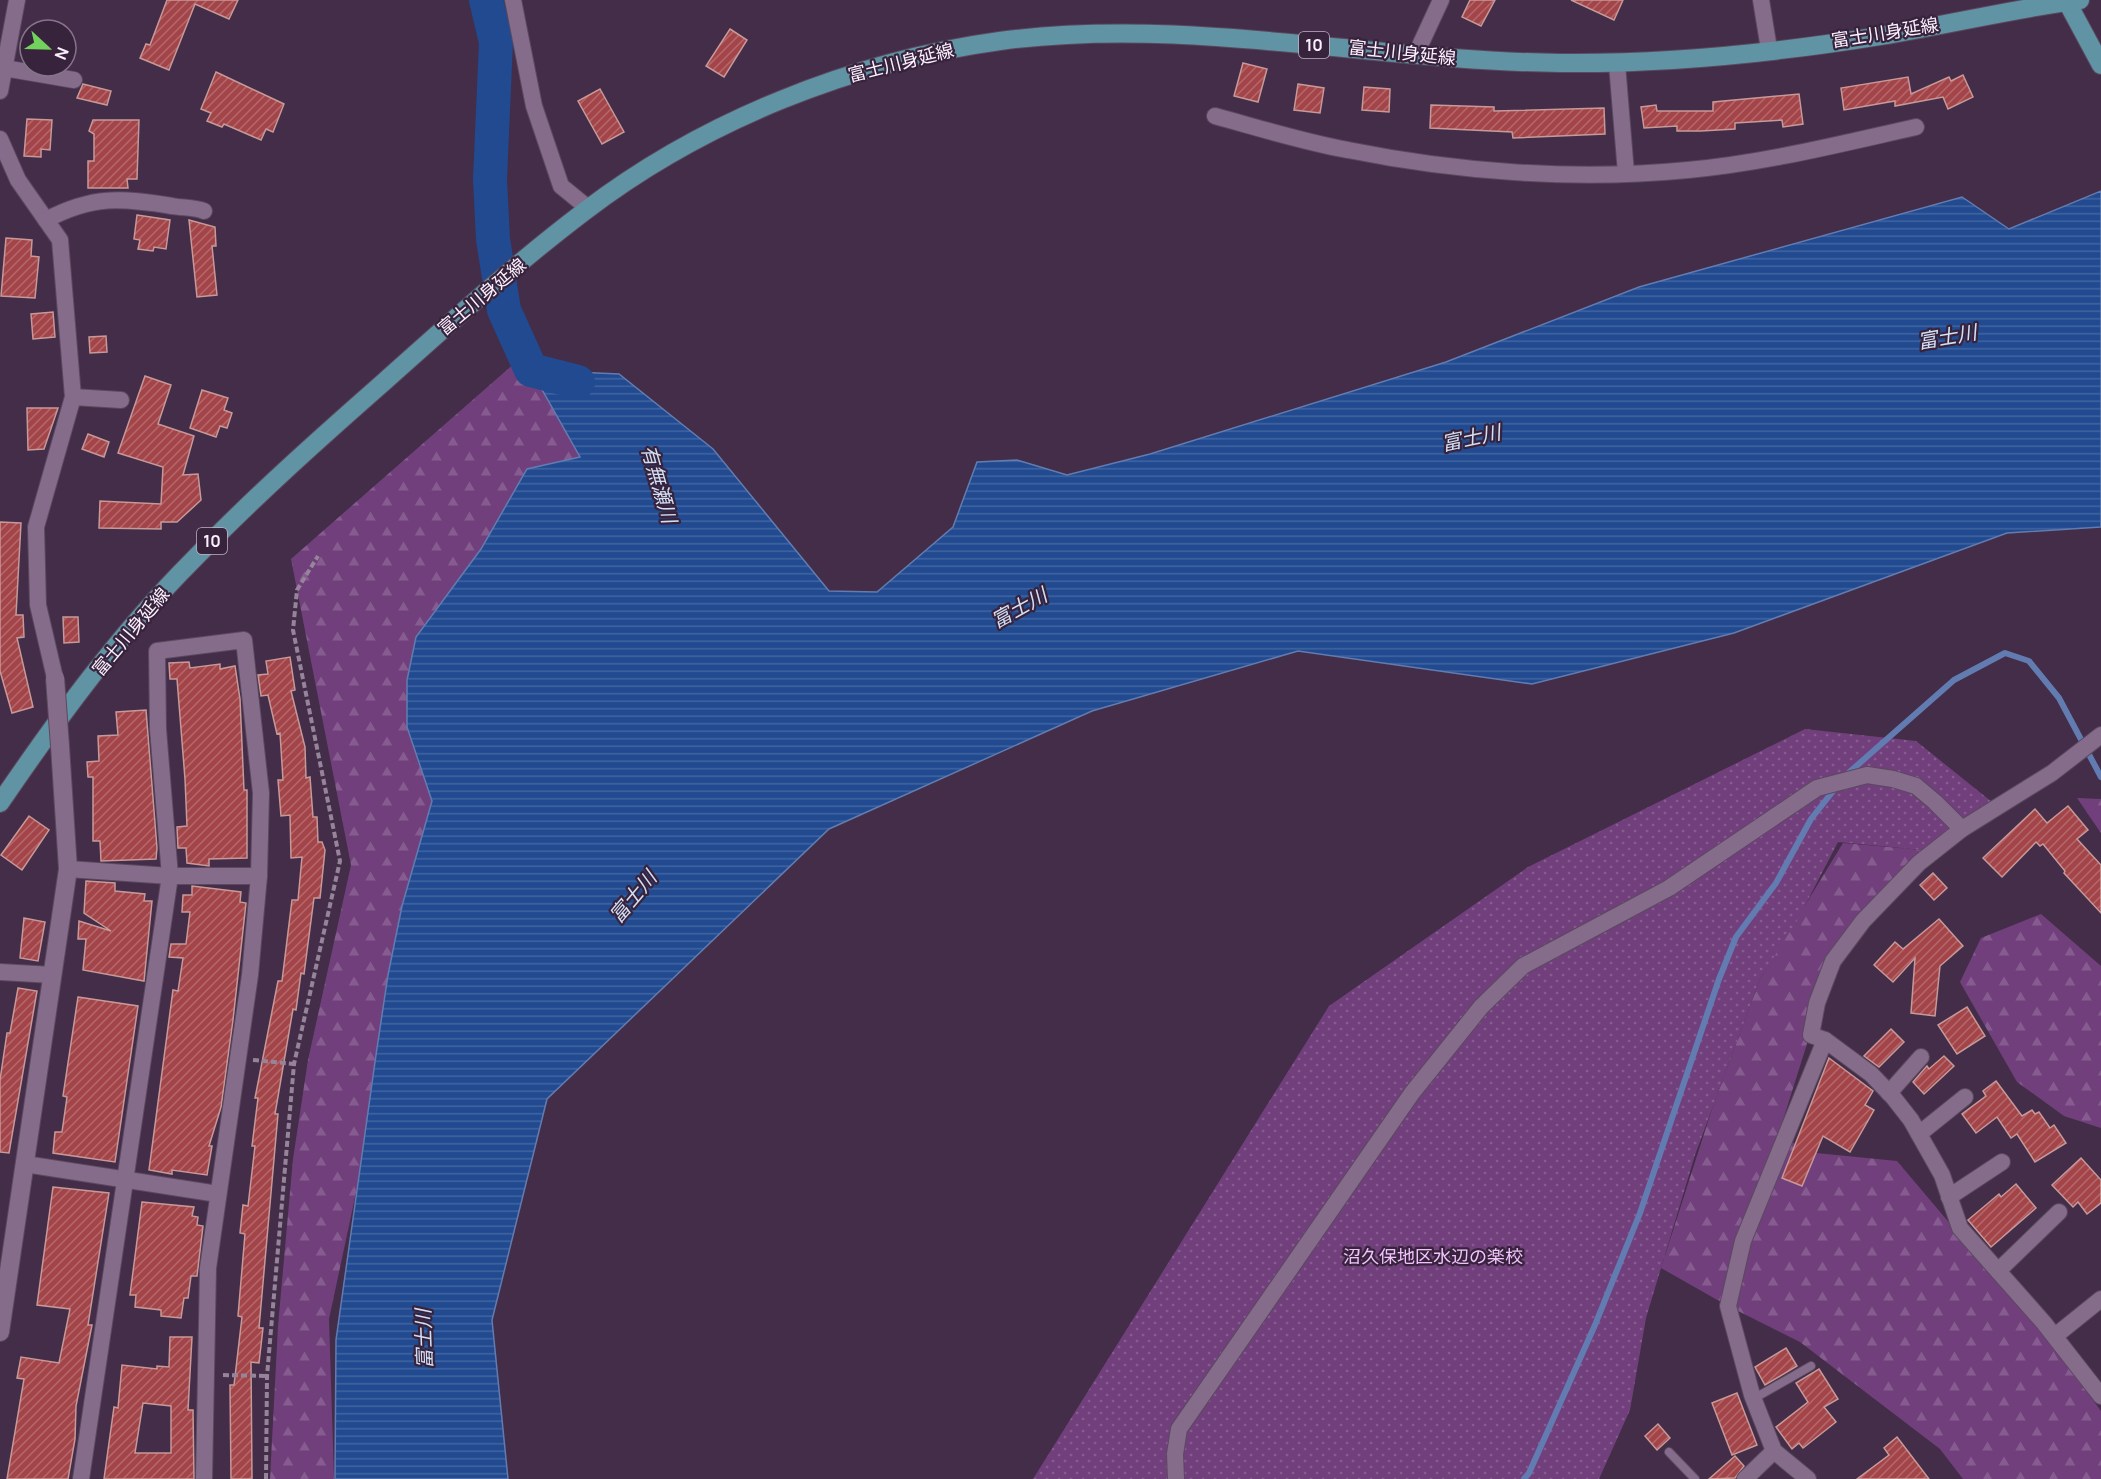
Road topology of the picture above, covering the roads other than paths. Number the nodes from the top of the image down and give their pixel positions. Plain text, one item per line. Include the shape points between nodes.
1 (17, 0) edge
2 (513, 0) edge
3 (1441, 0) edge
4 (1761, 0) edge
5 (2071, 1) edge
6 (1769, 49) junction
7 (1416, 54) junction
8 (1617, 64) junction
9 (2101, 65) edge
10 (4, 68) junction
11 (74, 80) dead end
12 (0, 91) edge
13 (1215, 116) dead end
14 (1916, 127) dead end
15 (0, 139) edge
16 (1626, 173) junction
17 (204, 211) dead end
18 (585, 211) junction
19 (46, 220) junction
20 (74, 397) junction
21 (121, 400) dead end
22 (55, 678) joint
23 (2101, 736) edge
24 (0, 803) edge
25 (1962, 829) junction
26 (69, 869) junction
27 (170, 876) junction
28 (259, 876) junction
29 (0, 972) edge
30 (53, 975) junction
31 (1825, 1040) junction
32 (1921, 1057) dead end
33 (1889, 1093) junction
34 (1965, 1097) dead end
35 (1919, 1134) junction
36 (2002, 1162) dead end
37 (25, 1164) junction
38 (125, 1180) junction
39 (219, 1194) junction
40 (1949, 1197) junction
41 (2059, 1212) dead end
42 (1998, 1271) junction
43 (2101, 1299) edge
44 (0, 1332) edge
45 (2055, 1336) junction
46 (1811, 1366) dead end
47 (2101, 1396) edge
48 (1753, 1399) junction
49 (1774, 1451) junction
50 (1669, 1452) dead end
51 (81, 1479) edge
52 (204, 1479) edge
53 (1176, 1479) edge
54 (1695, 1479) edge
55 (1745, 1479) edge
56 (1808, 1479) edge

1 - 10 street
2 - 18 street via 534,106 561,186
3 - 7 street
4 - 6 street
5 - 6 main road, 富士川身延線 / 10 via 1875,37
5 - 9 main road
6 - 8 main road, 富士川身延線 / 10
7 - 8 main road, 富士川身延線 / 10 via 1489,62
7 - 18 main road, 富士川身延線 / 10 via 1181,35 1063,35 997,41 907,59 813,86 640,172
8 - 16 street
10 - 11 street
10 - 12 street
13 - 16 street via 1348,150 1431,163 1508,171
14 - 16 street via 1749,163
15 - 19 street via 18,180
17 - 19 street via 135,200 106,200 74,205
18 - 24 main road, 富士川身延線 / 10 via 293,462 189,564 113,650 47,734
19 - 20 street via 60,240
20 - 21 street
20 - 22 street via 36,527 38,605
22 - 26 street, bridge
23 - 25 street
25 - 31 street via 1919,863 1863,921 1833,961 1817,1003 1811,1035
25 - 53 street via 1916,786 1867,775 1817,788 1669,888 1523,966 1480,1007 1412,1093 1179,1429
26 - 27 street
26 - 30 street
27 - 28 street
27 - 28 street via 158,729 157,651 244,640 261,793
27 - 38 street
28 - 39 street via 250,975
29 - 30 street
30 - 37 street
31 - 33 street via 1871,1074
31 - 48 street via 1743,1241 1728,1306
32 - 33 street
33 - 35 street
34 - 35 street
35 - 40 street via 1942,1175
36 - 40 street
37 - 38 street
37 - 44 street
38 - 39 street
38 - 51 street
39 - 52 street via 208,1268
40 - 42 street via 1960,1228
41 - 42 street
42 - 45 street
43 - 45 street
45 - 47 street
46 - 48 lane
48 - 49 street
49 - 55 street
49 - 56 street
50 - 54 lane

